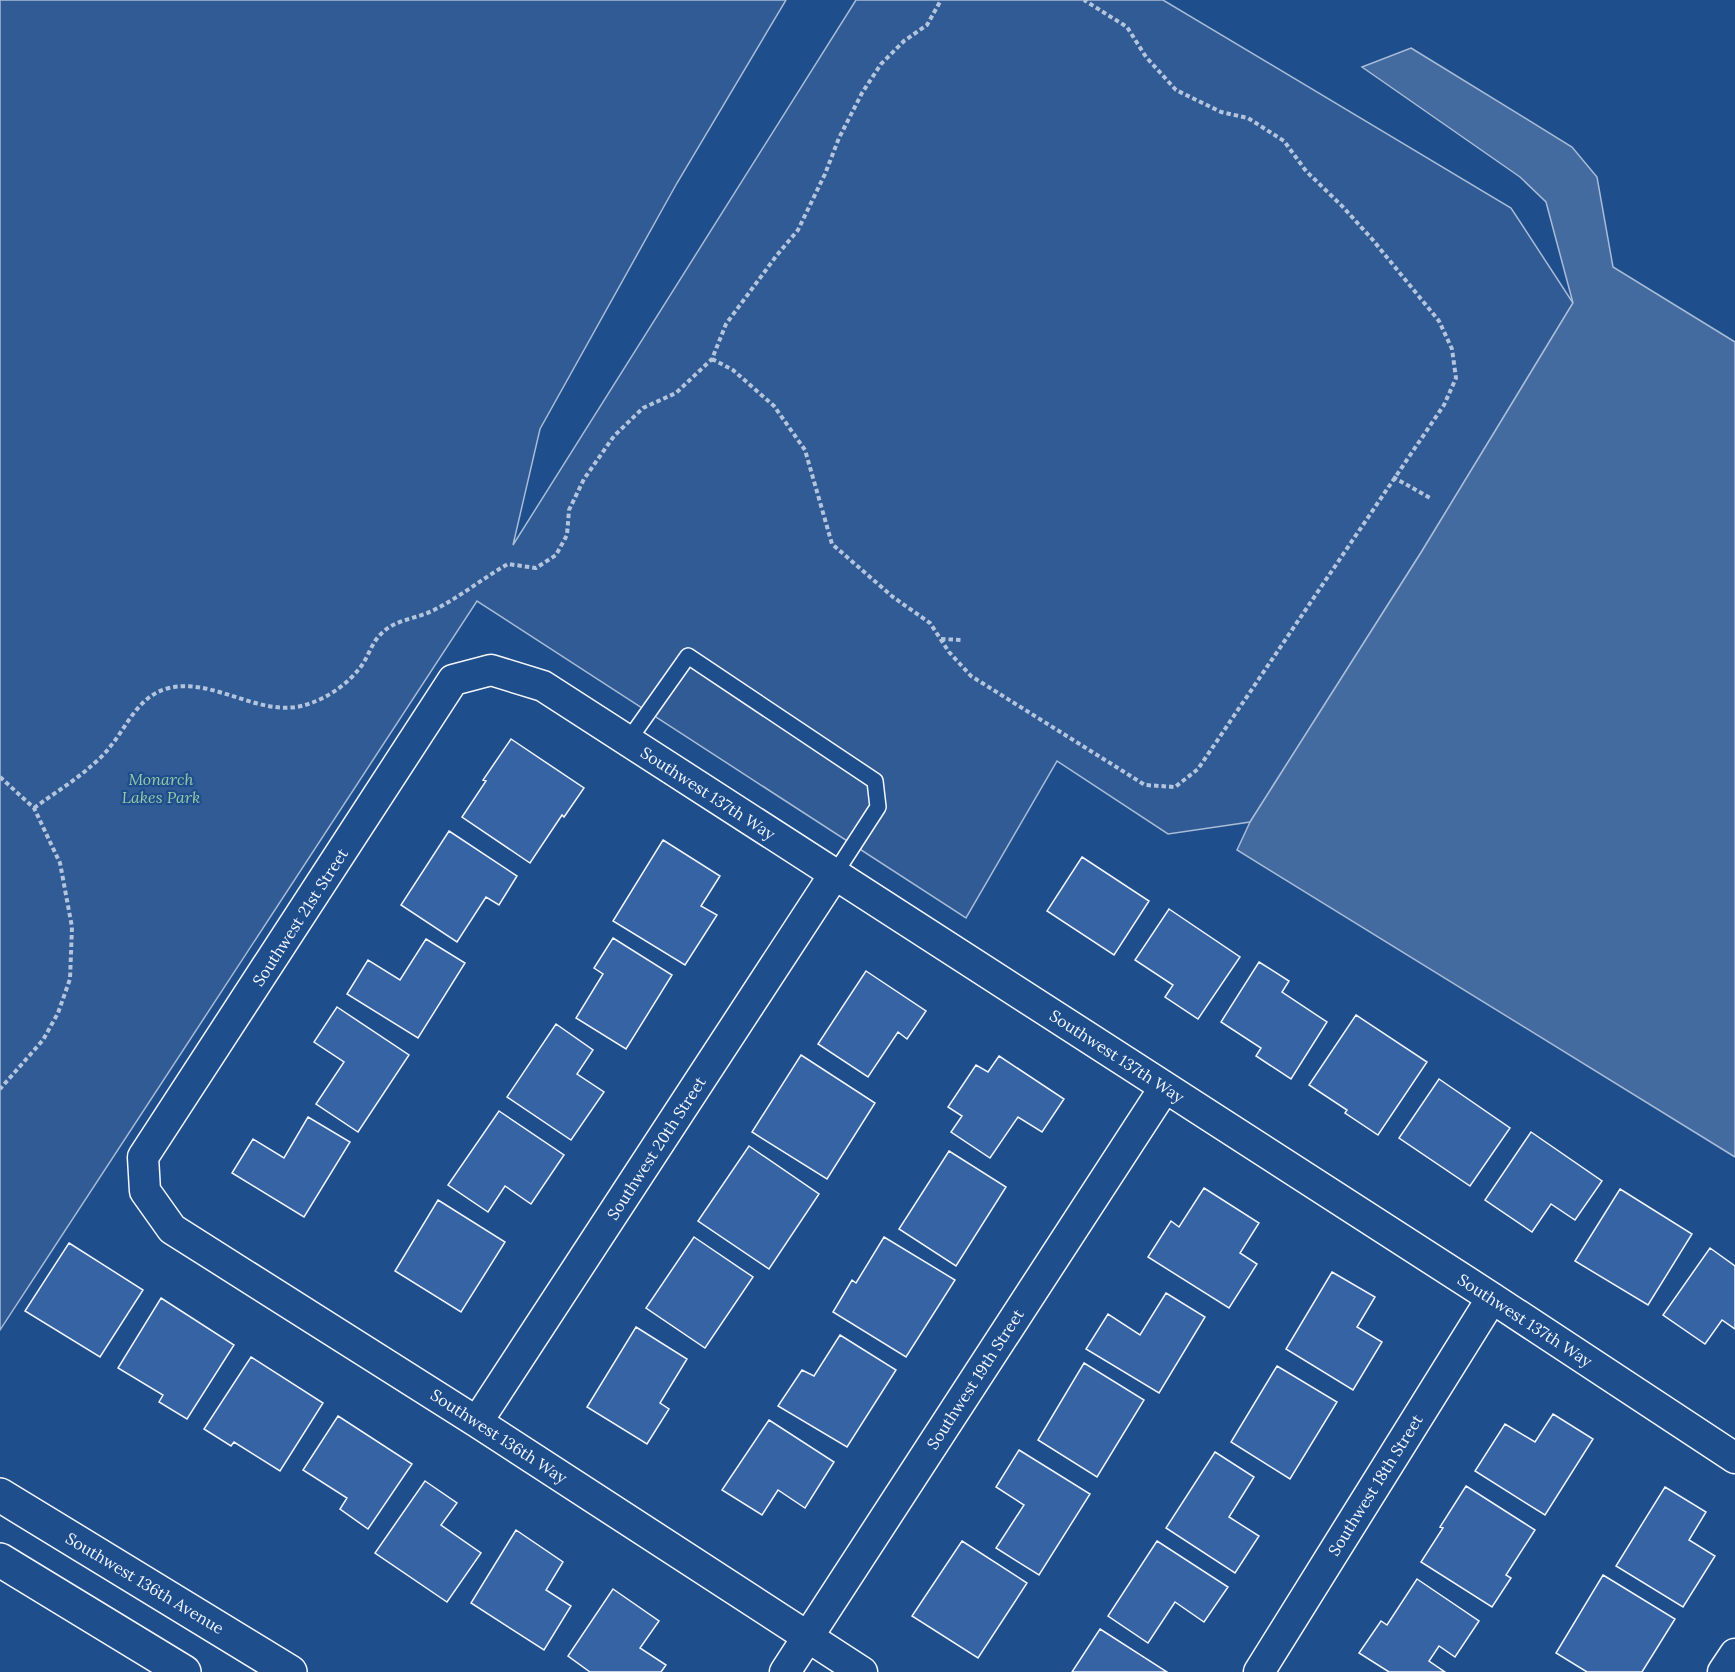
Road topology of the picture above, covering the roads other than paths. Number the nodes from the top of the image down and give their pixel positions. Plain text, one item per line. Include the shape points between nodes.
1 (490, 670) joint
2 (627, 741) junction
3 (834, 874) junction
4 (1165, 1087) junction
5 (145, 1191) joint
6 (1492, 1298) junction
7 (477, 1422) junction
8 (1735, 1458) edge
9 (0, 1495) edge
10 (0, 1560) edge
11 (808, 1637) junction
12 (1735, 1654) edge
13 (184, 1672) edge
14 (290, 1672) edge
15 (785, 1672) edge
16 (862, 1672) edge
17 (1259, 1672) edge
18 (1723, 1672) edge

1 - 2 street, Southwest 137th Way via 543,686
1 - 5 street, Southwest 21st Street via 453,680 144,1157
2 - 3 street, Southwest 137th Way
2 - 3 lane via 688,656 875,781 878,807
3 - 4 street, Southwest 137th Way
3 - 7 street, Southwest 20th Street
4 - 6 street, Southwest 137th Way
4 - 11 street, Southwest 19th Street
5 - 7 street, Southwest 136th Way via 172,1229
6 - 8 street, Southwest 137th Way
6 - 17 street, Southwest 18th Street
7 - 11 street, Southwest 136th Way
9 - 14 street, Southwest 136th Avenue
10 - 13 street
11 - 15 street, Southwest 19th Street
11 - 16 street, Southwest 136th Way
12 - 18 street

